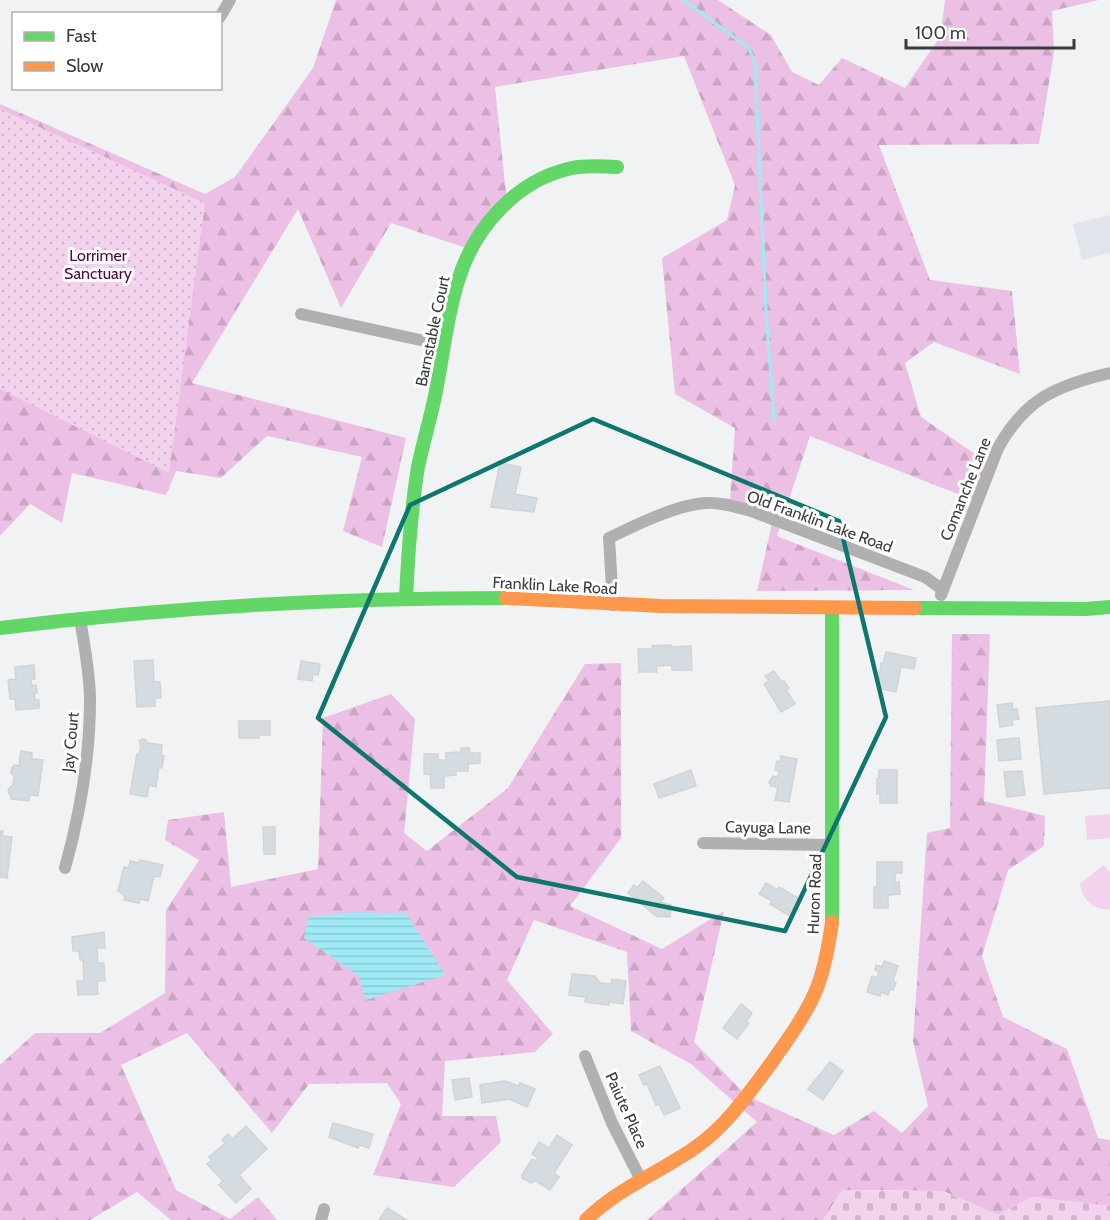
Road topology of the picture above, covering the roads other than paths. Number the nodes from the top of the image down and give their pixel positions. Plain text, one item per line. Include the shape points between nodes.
1 (230, 0) edge
2 (222, 14) edge
3 (617, 167) dead end
4 (301, 314) dead end
5 (443, 345) junction
6 (1110, 374) edge
7 (943, 590) junction
8 (406, 598) junction
9 (613, 605) junction
10 (936, 607) junction
11 (1110, 607) edge
12 (832, 608) junction
13 (80, 618) junction
14 (0, 628) edge
15 (704, 843) dead end
16 (832, 845) junction
17 (65, 868) dead end
18 (585, 1056) dead end
19 (640, 1178) junction
20 (586, 1220) edge

1 - 2 street
3 - 5 street, Barnstable Court via 594,165 549,176 497,211 464,262
4 - 5 street
5 - 8 street, Barnstable Court via 417,474
6 - 7 street, Comanche Lane via 1049,392 1013,424 998,448
7 - 9 street, Old Franklin Lake Road via 925,577 751,511 705,503 644,521 609,538
7 - 10 street, Comanche Lane
8 - 9 street, Franklin Lake Road via 509,598
8 - 13 street, Franklin Lake Road via 216,606
9 - 12 street, Franklin Lake Road
10 - 11 street, Franklin Lake Road
10 - 12 street, Franklin Lake Road
12 - 16 street, Huron Road
13 - 14 street, Franklin Lake Road
13 - 17 street, Jay Court via 90,698 89,741
15 - 16 street, Cayuga Lane
16 - 19 street, Huron Road via 828,950 821,976 798,1025 723,1126 684,1155
18 - 19 street, Paiute Place
19 - 20 street, Huron Road

